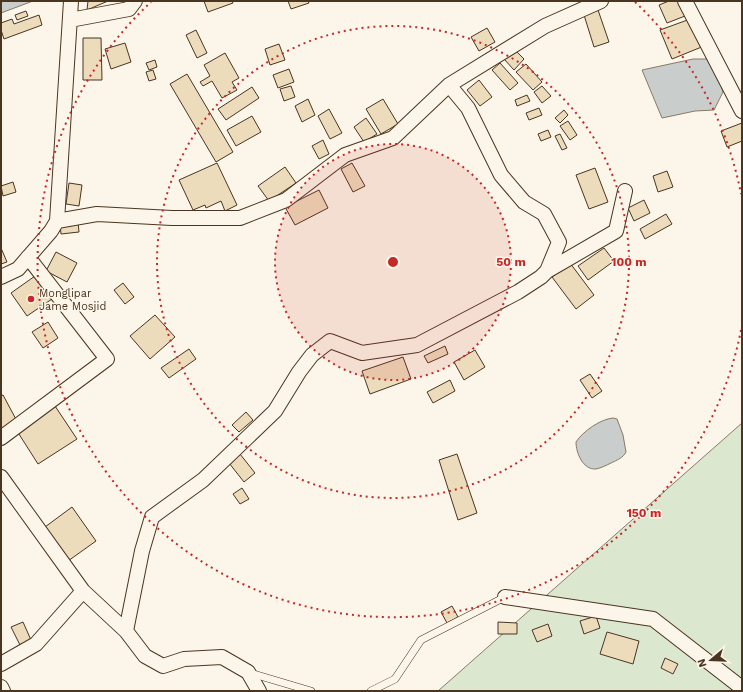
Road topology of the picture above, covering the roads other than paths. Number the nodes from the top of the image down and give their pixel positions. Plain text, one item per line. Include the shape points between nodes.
1 (71, 1) edge
2 (135, 1) edge
3 (601, 1) edge
4 (685, 1) edge
5 (70, 20) junction
6 (449, 85) junction
7 (742, 111) edge
8 (625, 191) dead end
9 (57, 221) junction
10 (28, 257) junction
11 (547, 271) junction
12 (1, 277) edge
13 (1, 438) edge
14 (1, 477) edge
15 (83, 591) junction
16 (505, 597) joint
17 (126, 631) junction
18 (1, 664) edge
19 (248, 672) junction
20 (1, 687) edge
21 (742, 688) edge
22 (3, 691) edge
23 (259, 691) edge
24 (312, 691) edge
25 (371, 691) edge

1 - 5 street
2 - 5 street via 130,9
3 - 6 street via 545,26
4 - 7 street
5 - 9 street
6 - 9 street via 393,138 345,155 286,200 240,218 97,214
6 - 11 street via 468,108 501,175 524,202 544,214 559,242
8 - 11 street via 616,231
9 - 10 street
10 - 12 street via 18,269
10 - 13 street via 106,359
11 - 17 street via 518,292 417,345 362,353 330,341 312,355 275,411 202,480 152,517 142,551
14 - 15 street
15 - 17 street
15 - 18 street via 36,644
16 - 21 street via 653,619
16 - 25 lane via 421,640 396,679
17 - 19 street via 145,656 163,666 184,660 222,657
19 - 23 street
19 - 24 lane
20 - 22 street

